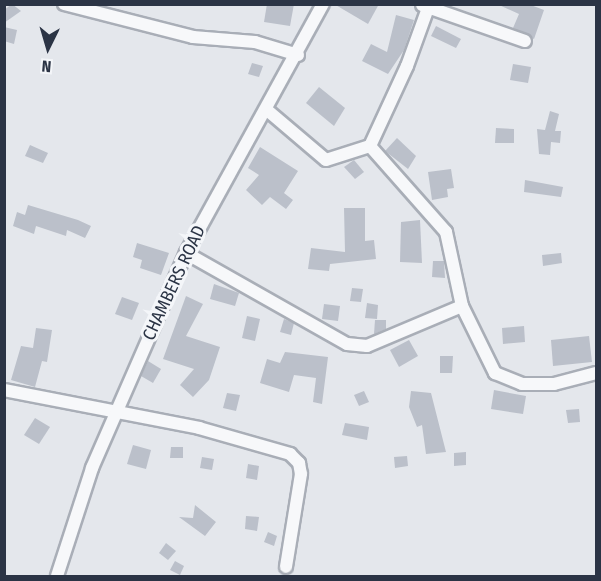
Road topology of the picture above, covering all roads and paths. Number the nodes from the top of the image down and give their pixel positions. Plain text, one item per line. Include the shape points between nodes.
1 (64, 4) edge
2 (323, 4) edge
3 (70, 5) edge
4 (424, 6) edge
5 (525, 41) dead end
6 (298, 54) junction
7 (267, 110) junction
8 (370, 146) junction
9 (186, 253) junction
10 (462, 306) junction
11 (596, 373) edge
12 (4, 390) edge
13 (116, 410) junction
14 (286, 567) dead end
15 (57, 576) edge

1 - 3 street
2 - 6 street, CHAMBERS ROAD
3 - 6 street via 193,37 255,42
4 - 5 street
4 - 8 street via 415,47
6 - 7 street, CHAMBERS ROAD
7 - 8 street via 326,160
7 - 9 street, CHAMBERS ROAD
8 - 10 street via 446,232
9 - 10 street via 347,344 367,346
9 - 13 street, CHAMBERS ROAD
10 - 11 street via 495,373 522,384 554,384
12 - 13 street
13 - 14 street via 199,428 295,458 301,474
13 - 15 street, CHAMBERS ROAD via 92,468

